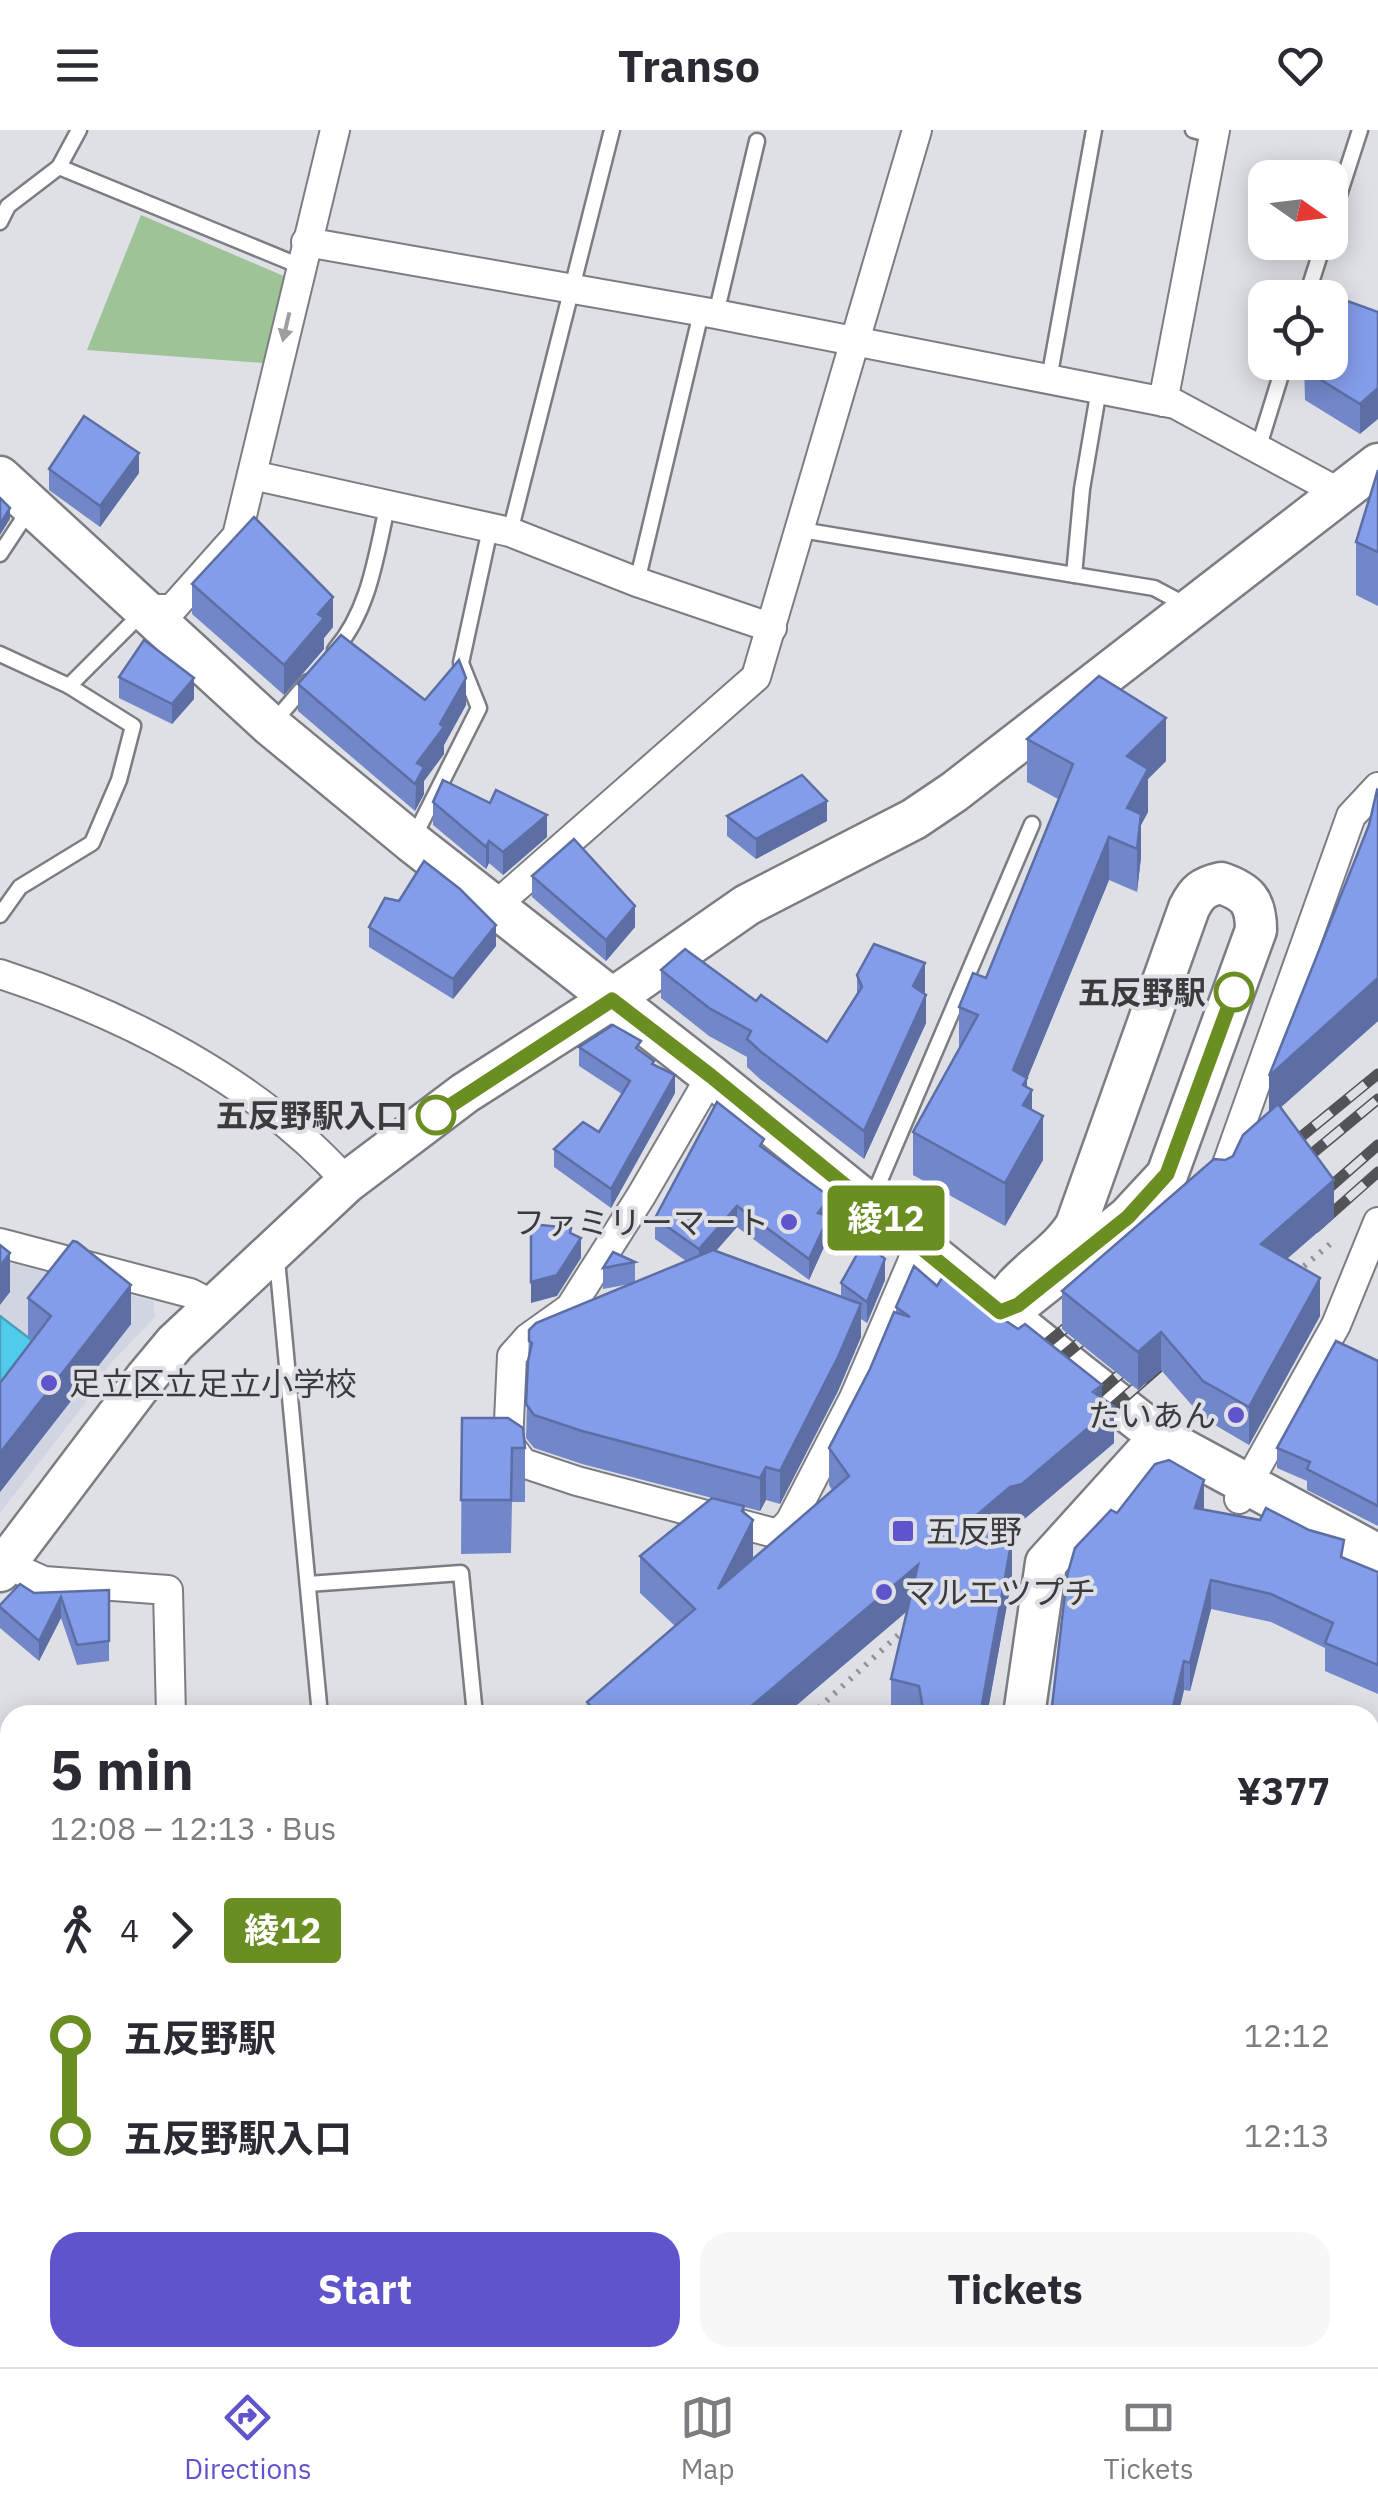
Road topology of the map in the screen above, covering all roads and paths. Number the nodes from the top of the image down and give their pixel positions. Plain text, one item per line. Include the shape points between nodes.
1 (78, 130) edge
2 (334, 130) edge
3 (612, 130) edge
4 (917, 130) edge
5 (1094, 130) edge
6 (1360, 130) edge
7 (1207, 132) edge
8 (758, 142) dead end
9 (58, 166) junction
10 (1348, 167) edge
11 (0, 222) edge
12 (303, 254) junction
13 (570, 289) junction
14 (708, 313) junction
15 (856, 342) junction
16 (1049, 379) junction
17 (1279, 380) edge
18 (1098, 389) junction
19 (1163, 402) junction
20 (1258, 449) junction
21 (1378, 464) edge
22 (252, 475) junction
23 (0, 477) edge
24 (1340, 494) junction
25 (388, 503) junction
26 (32, 505) junction
27 (500, 530) junction
28 (801, 530) junction
29 (0, 554) edge
30 (1074, 575) junction
31 (637, 582) junction
32 (1191, 608) junction
33 (146, 609) junction
34 (772, 628) junction
35 (0, 654) edge
36 (329, 657) edge
37 (317, 671) edge
38 (69, 686) junction
39 (270, 725) junction
40 (1378, 787) edge
41 (1032, 824) dead end
42 (412, 842) junction
43 (494, 907) junction
44 (0, 915) edge
45 (0, 974) edge
46 (612, 1000) junction
47 (711, 1076) junction
48 (1221, 1181) edge
49 (347, 1182) junction
50 (869, 1204) junction
51 (1378, 1222) edge
52 (1338, 1237) dead end
53 (0, 1243) edge
54 (919, 1246) junction
55 (266, 1257) junction
56 (1282, 1286) edge
57 (213, 1305) junction
58 (1000, 1312) junction
59 (1160, 1437) junction
60 (1242, 1492) junction
61 (1037, 1528) dead end
62 (1001, 1542) edge
63 (1378, 1556) edge
64 (3, 1567) edge
65 (308, 1584) junction
66 (913, 1622) edge
67 (171, 1705) edge
68 (319, 1705) edge
69 (474, 1705) edge
70 (822, 1705) edge
71 (1025, 1705) edge

1 - 9 lane
2 - 12 street
3 - 13 lane
4 - 15 street
5 - 16 lane
6 - 10 lane
7 - 19 street
8 - 14 lane
9 - 11 lane via 8,206
9 - 12 lane
12 - 13 street
12 -> 22 street
13 - 14 street
13 - 27 lane
14 - 15 street
14 - 31 lane
15 - 16 street
15 - 28 street
16 - 18 street
17 - 20 lane
18 - 19 street
18 - 30 lane
19 - 20 street
20 - 24 street
21 - 24 street
22 - 25 street
22 - 33 street via 237,536 172,609
23 - 26 street
24 - 32 street
25 - 27 street
25 - 36 lane via 360,613
26 - 29 lane
26 - 33 street
27 - 31 street
27 - 42 lane via 460,663 479,708
28 - 30 lane
28 - 34 street
30 - 32 lane via 1154,588
31 - 34 street
32 - 46 street via 954,792 747,905
33 - 38 lane
33 - 39 street
34 - 43 street via 756,678
35 - 38 lane
37 - 39 lane
38 - 44 lane via 133,726 119,780 92,842 20,886
39 - 42 street
40 - 48 street via 1351,816
41 - 50 lane
42 - 43 street
43 - 46 street
45 - 49 street via 107,1012 261,1101
46 - 47 street
46 - 49 street via 465,1094
47 - 50 street
47 - 54 street via 570,1308 512,1356 508,1443 524,1463 778,1534 854,1398
49 - 55 street
50 - 54 street
51 - 60 street via 1336,1326
52 - 56 path
53 - 57 street via 190,1293
54 - 58 street
55 - 57 street
55 - 65 lane via 278,1270
57 - 64 street via 145,1378
58 - 58 street via 1005,1297 1076,1225 1197,893 1221,882 1240,890 1251,898 1256,930 1167,1174 1128,1217 1018,1305
58 - 59 street
59 - 60 street
59 - 71 street via 1046,1563
60 - 63 street
61 - 62 path via 1016,1528
64 - 67 street via 44,1581 168,1590
65 - 68 lane
65 - 69 lane via 461,1573
66 - 70 path

